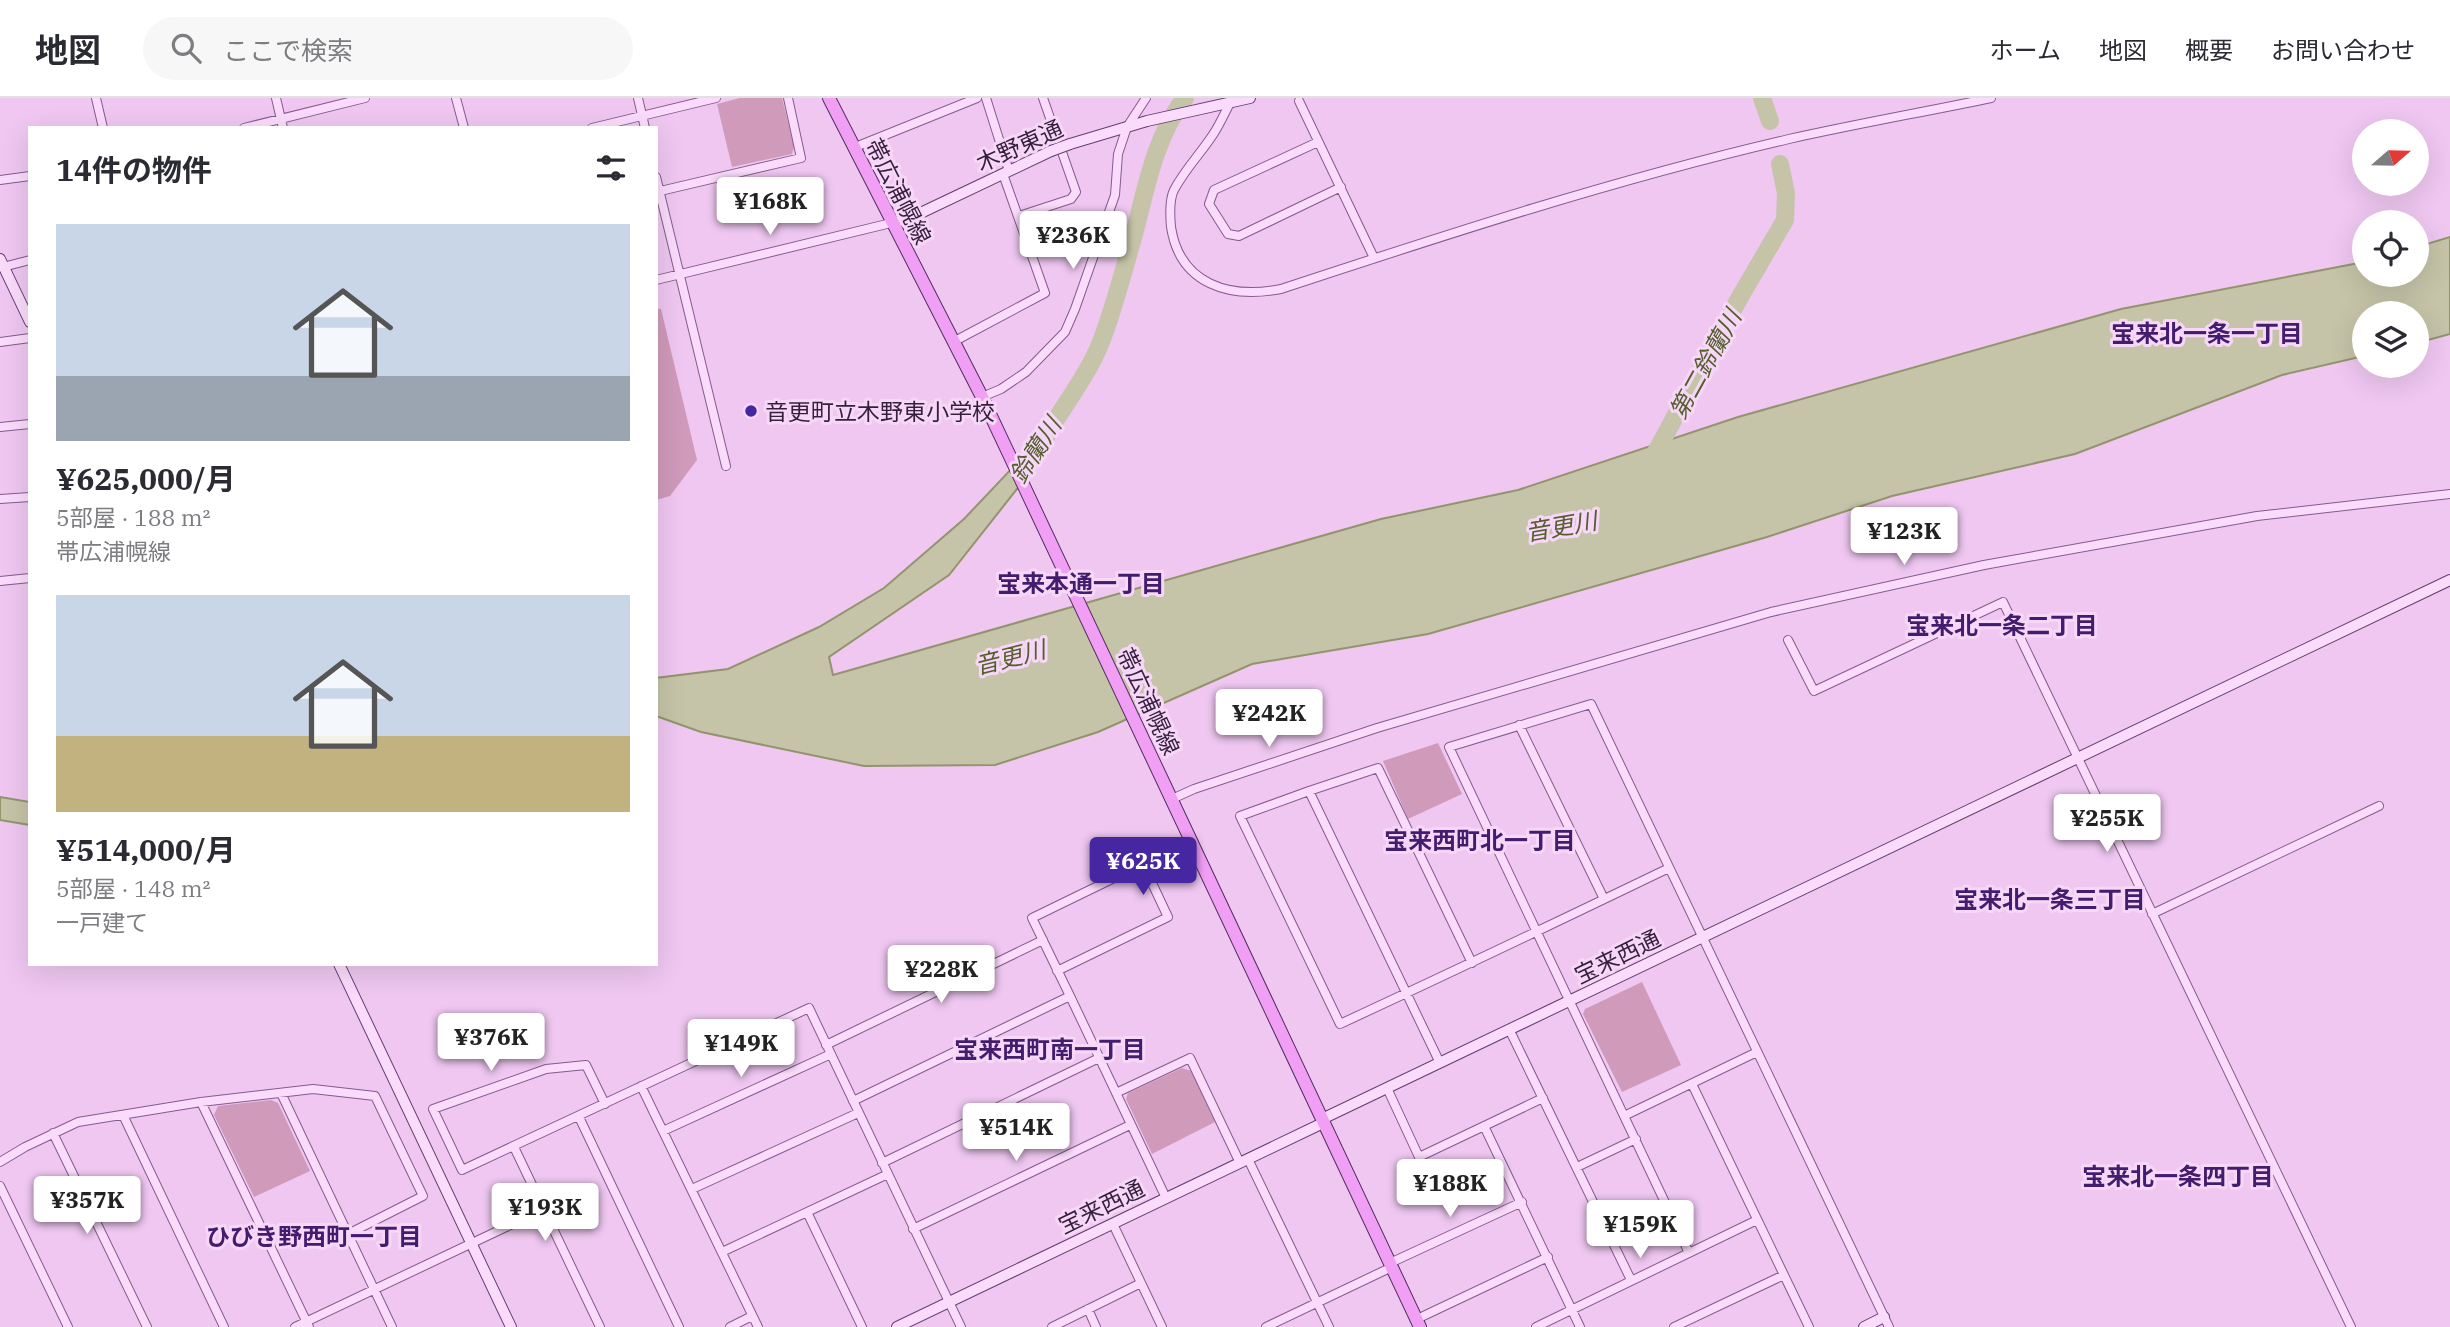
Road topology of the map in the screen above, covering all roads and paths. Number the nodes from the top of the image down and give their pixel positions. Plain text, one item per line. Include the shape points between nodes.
1 (96, 98) edge
2 (276, 98) edge
3 (365, 98) edge
4 (456, 98) edge
5 (638, 98) edge
6 (716, 98) edge
7 (788, 98) edge
8 (829, 98) edge
9 (977, 98) edge
10 (986, 98) edge
11 (1043, 98) edge
12 (1146, 98) edge
13 (1250, 98) edge
14 (1991, 98) edge
15 (1232, 100) edge
16 (1299, 101) dead end
17 (642, 116) junction
18 (282, 123) edge
19 (103, 126) edge
20 (259, 126) edge
21 (463, 126) edge
22 (600, 126) edge
23 (644, 126) edge
24 (1127, 127) junction
25 (1318, 142) junction
26 (853, 148) junction
27 (1006, 172) junction
28 (28, 176) edge
29 (0, 180) edge
30 (1341, 187) junction
31 (658, 192) edge
32 (1019, 216) junction
33 (891, 223) junction
34 (1374, 258) junction
35 (28, 260) edge
36 (1, 261) edge
37 (680, 274) junction
38 (658, 279) edge
39 (28, 318) edge
40 (28, 338) edge
41 (0, 342) edge
42 (953, 342) junction
43 (982, 397) junction
44 (28, 424) edge
45 (0, 427) edge
46 (726, 466) dead end
47 (2450, 494) edge
48 (28, 496) edge
49 (0, 499) edge
50 (28, 578) edge
51 (2450, 580) edge
52 (0, 581) edge
53 (1788, 640) dead end
54 (1519, 725) junction
55 (2077, 758) junction
56 (1308, 791) junction
57 (1170, 793) junction
58 (2379, 806) dead end
59 (1669, 868) junction
60 (1604, 899) junction
61 (2152, 914) junction
62 (1537, 932) junction
63 (1702, 938) junction
64 (1042, 940) junction
65 (1472, 962) junction
66 (340, 966) edge
67 (1057, 971) junction
68 (1406, 994) junction
69 (1070, 996) junction
70 (1569, 1002) junction
71 (1510, 1031) junction
72 (827, 1045) junction
73 (1757, 1052) junction
74 (831, 1054) junction
75 (1099, 1058) junction
76 (1440, 1063) junction
77 (1692, 1084) junction
78 (641, 1086) junction
79 (1387, 1088) junction
80 (281, 1093) junction
81 (1116, 1093) junction
82 (1543, 1098) junction
83 (853, 1101) junction
84 (201, 1102) junction
85 (605, 1104) junction
86 (859, 1113) junction
87 (123, 1115) junction
88 (579, 1116) junction
89 (1625, 1116) junction
90 (1323, 1121) junction
91 (1130, 1125) junction
92 (1484, 1126) junction
93 (663, 1131) junction
94 (53, 1133) junction
95 (1636, 1139) junction
96 (514, 1147) junction
97 (1244, 1161) junction
98 (0, 1162) edge
99 (882, 1163) junction
100 (1577, 1167) junction
101 (888, 1174) junction
102 (0, 1186) edge
103 (692, 1189) junction
104 (1166, 1198) junction
105 (1521, 1202) junction
106 (544, 1209) junction
107 (807, 1212) junction
108 (1757, 1220) junction
109 (1113, 1224) junction
110 (913, 1229) junction
111 (348, 1234) junction
112 (472, 1244) junction
113 (722, 1252) junction
114 (1689, 1252) junction
115 (1548, 1257) junction
116 (1391, 1265) junction
117 (1784, 1275) junction
118 (1631, 1280) junction
119 (1141, 1283) junction
120 (373, 1289) junction
121 (949, 1302) junction
122 (1317, 1302) junction
123 (1087, 1309) junction
124 (1572, 1309) junction
125 (752, 1316) junction
126 (1886, 1322) edge
127 (1419, 1323) edge
128 (308, 1324) edge
129 (68, 1327) edge
130 (147, 1327) edge
131 (224, 1327) edge
132 (295, 1327) edge
133 (392, 1327) edge
134 (511, 1327) edge
135 (600, 1327) edge
136 (680, 1327) edge
137 (730, 1327) edge
138 (758, 1327) edge
139 (862, 1327) edge
140 (897, 1327) edge
141 (961, 1327) edge
142 (1052, 1327) edge
143 (1096, 1327) edge
144 (1162, 1327) edge
145 (1266, 1327) edge
146 (1329, 1327) edge
147 (1536, 1327) edge
148 (1580, 1327) edge
149 (1674, 1327) edge
150 (1809, 1327) edge
151 (1864, 1327) edge
152 (2350, 1327) edge

1 - 19 street
2 - 18 street
3 - 18 street
4 - 21 street
5 - 17 street
6 - 17 street
7 - 31 street via 801,158
8 - 26 main road, 帯広浦幌線
9 - 26 street
10 - 27 street
11 - 32 street via 1076,192 1071,199
12 - 24 street
13 - 15 street, 木野東通
14 - 34 street via 1789,139 1636,178
15 - 24 street, 木野東通
15 - 34 street via 1173,191 1173,237 1188,266 1224,291 1258,293
16 - 25 street
17 - 22 street
17 - 23 street
18 - 20 street
24 - 27 street, 木野東通, bridge via 1051,151
24 - 43 street via 1118,153 1115,195 1065,332 1026,372
25 - 30 street
25 - 30 street via 1214,190 1209,204 1228,234 1239,236
26 - 33 main road, 帯広浦幌線
27 - 32 street
27 - 33 street, 木野東通
28 - 29 street
30 - 34 street
31 - 37 street
32 - 42 street via 1045,293
33 - 37 street
33 - 42 main road, 帯広浦幌線
35 - 36 street
36 - 39 street
37 - 38 street
37 - 46 street
40 - 41 street
42 - 43 main road, 帯広浦幌線
43 - 57 main road, 帯広浦幌線
44 - 45 street
47 - 57 street via 2257,516 1984,565 1771,612
48 - 49 street
50 - 52 street
51 - 55 street, 宝来西通
53 - 55 street via 1814,691 2003,602
54 - 59 street via 1591,704
54 - 60 street
54 - 62 street via 1449,747
55 - 61 street
55 - 63 street, 宝来西通
56 - 65 street via 1378,768
56 - 68 street
56 - 68 street via 1240,816 1334,1012 1340,1024
57 - 90 main road, 帯広浦幌線
58 - 61 street
59 - 60 street
59 - 63 street
60 - 62 street
61 - 152 street
62 - 65 street
62 - 70 street
63 - 70 street, 宝来西通
63 - 73 street
64 - 67 street
64 - 67 street via 1032,918 1143,864 1168,917
64 - 72 street
65 - 68 street
66 - 112 street
67 - 69 street
68 - 76 street
69 - 75 street
69 - 83 street
70 - 71 street, 宝来西通
70 - 89 street
71 - 76 street, 宝来西通
71 - 82 street
72 - 74 street
72 - 78 street via 809,1008
73 - 77 street
73 - 126 street
74 - 83 street
74 - 93 street
75 - 81 street
75 - 99 street
76 - 79 street, 宝来西通
77 - 89 street
77 - 108 street
78 - 85 street
78 - 93 street
79 - 90 street, 宝来西通
79 - 92 street via 1419,1157
80 - 84 street
80 - 111 street
80 - 111 street via 313,1089 375,1096 423,1196
81 - 91 street
81 - 97 street via 1189,1058
82 - 92 street
82 - 100 street
83 - 86 street
84 - 87 street
84 - 128 street
85 - 88 street
85 - 96 street via 586,1065 546,1069 433,1109 461,1170
86 - 99 street
86 - 103 street
87 - 94 street via 78,1122
87 - 131 street
88 - 96 street
88 - 136 street
89 - 95 street
90 - 97 street, 宝来西通
90 - 116 main road, 帯広浦幌線
91 - 104 street
91 - 110 street
92 - 105 street
93 - 103 street
94 - 98 street
94 - 130 street
95 - 100 street
95 - 114 street
96 - 106 street
97 - 104 street, 宝来西通
97 - 122 street
99 - 101 street
100 - 118 street
101 - 107 street
101 - 110 street
102 - 129 street
103 - 113 street
104 - 109 street, 宝来西通
105 - 115 street
105 - 116 street
106 - 112 street
106 - 135 street
107 - 113 street
107 - 139 street
108 - 114 street
108 - 117 street
109 - 119 street
109 - 121 street, 宝来西通
110 - 121 street
111 - 120 street
112 - 120 street
112 - 134 street
113 - 125 street
114 - 118 street
115 - 124 street
115 - 127 street
116 - 122 street
116 - 127 main road, 帯広浦幌線
117 - 149 street
117 - 150 street
118 - 124 street
119 - 123 street
119 - 144 street
120 - 128 street
120 - 133 street
121 - 140 street, 宝来西通
121 - 141 street
122 - 145 street
122 - 146 street
123 - 142 street
123 - 143 street
124 - 147 street
124 - 148 street
125 - 137 street
125 - 138 street
126 - 151 street
128 - 132 street

